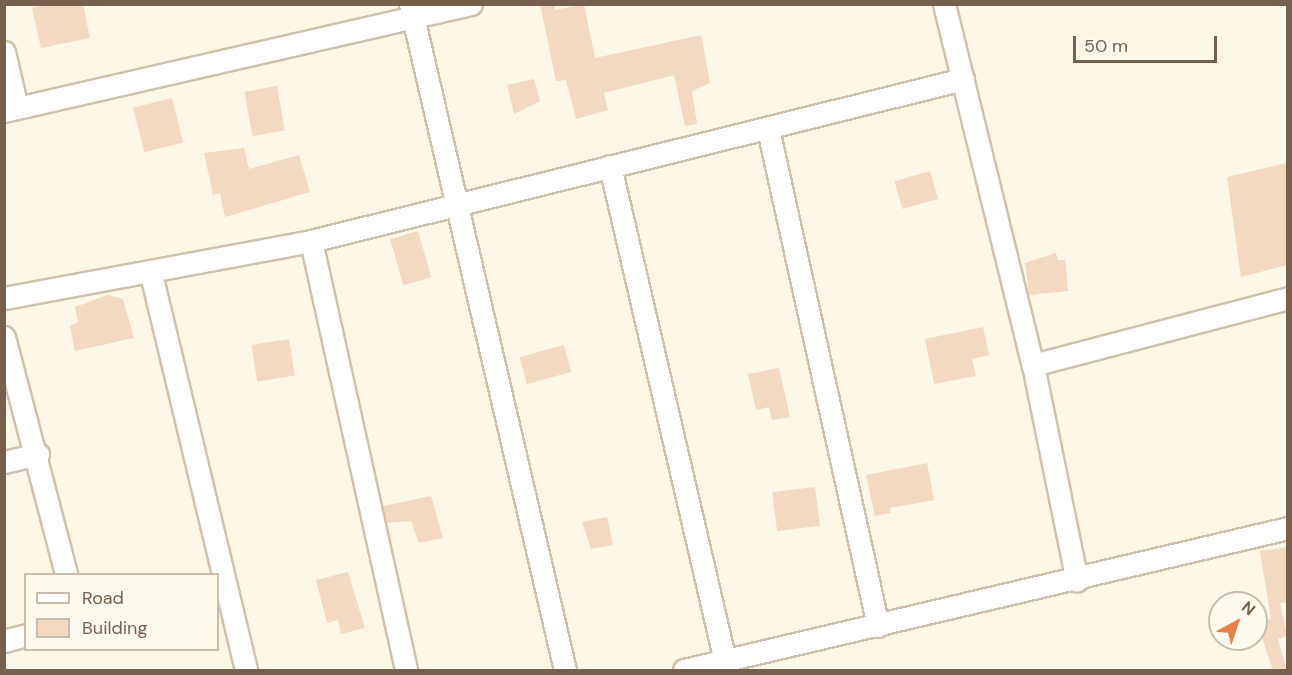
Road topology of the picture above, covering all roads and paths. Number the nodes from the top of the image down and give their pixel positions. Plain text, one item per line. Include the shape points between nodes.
1 (471, 4) edge
2 (944, 4) edge
3 (412, 12) edge
4 (4, 52) edge
5 (963, 79) junction
6 (11, 110) edge
7 (768, 129) junction
8 (610, 166) junction
9 (457, 203) junction
10 (312, 241) junction
11 (150, 274) junction
12 (4, 298) edge
13 (1287, 298) edge
14 (4, 337) edge
15 (1033, 365) junction
16 (38, 453) junction
17 (4, 462) edge
18 (1287, 528) edge
19 (66, 573) edge
20 (1077, 581) junction
21 (878, 626) junction
22 (24, 635) edge
23 (4, 640) edge
24 (725, 661) junction
25 (246, 670) edge
26 (406, 670) edge
27 (565, 670) edge
28 (684, 670) edge

1 - 3 street
2 - 5 street
3 - 6 street
3 - 9 street
4 - 6 street
5 - 7 street
5 - 15 street
7 - 8 street
7 - 21 street
8 - 9 street
8 - 24 street
9 - 10 street
9 - 27 street
10 - 11 street
10 - 26 street
11 - 12 street
11 - 25 street
13 - 15 street
14 - 16 street
15 - 20 street
16 - 17 street
16 - 19 street
18 - 20 street
20 - 21 street
21 - 24 street
22 - 23 street
24 - 28 street

